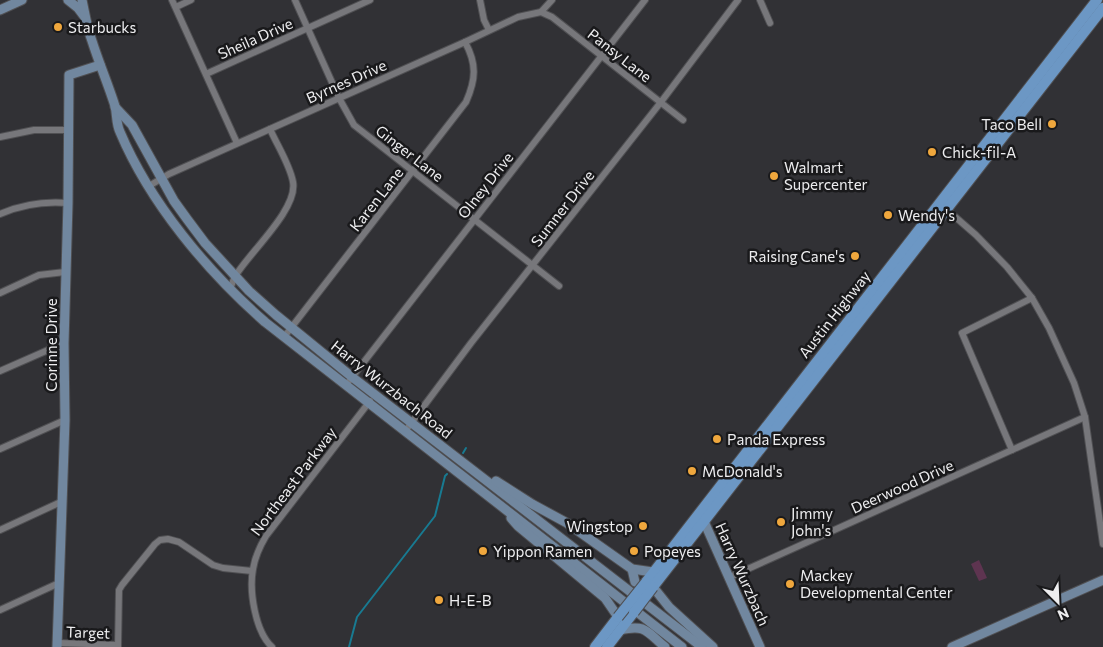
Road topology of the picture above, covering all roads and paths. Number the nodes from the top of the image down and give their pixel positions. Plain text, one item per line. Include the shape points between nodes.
1 (68, 0) edge
2 (82, 0) edge
3 (172, 0) edge
4 (192, 0) edge
5 (295, 0) edge
6 (370, 0) edge
7 (480, 0) edge
8 (552, 0) edge
9 (645, 0) edge
10 (738, 0) edge
11 (760, 0) edge
12 (1097, 0) edge
13 (19, 1) edge
14 (176, 7) junction
15 (1103, 8) edge
16 (0, 10) edge
17 (541, 12) junction
18 (86, 18) junction
19 (770, 22) dead end
20 (308, 28) junction
21 (489, 30) junction
22 (465, 42) junction
23 (600, 55) junction
24 (100, 65) junction
25 (206, 74) junction
26 (340, 98) junction
27 (661, 102) junction
28 (115, 106) junction
29 (683, 120) dead end
30 (270, 129) junction
31 (68, 130) junction
32 (0, 137) edge
33 (237, 144) junction
34 (413, 172) junction
35 (162, 179) junction
36 (149, 186) junction
37 (68, 203) junction
38 (943, 206) junction
39 (0, 214) edge
40 (474, 220) junction
41 (533, 265) junction
42 (65, 272) junction
43 (236, 275) junction
44 (559, 286) dead end
45 (230, 289) junction
46 (0, 292) edge
47 (1032, 298) junction
48 (291, 327) junction
49 (284, 337) junction
50 (64, 343) junction
51 (0, 371) edge
52 (352, 377) junction
53 (346, 386) junction
54 (375, 394) junction
55 (368, 403) junction
56 (1086, 417) junction
57 (65, 420) junction
58 (411, 422) junction
59 (406, 430) junction
60 (0, 449) edge
61 (1012, 450) junction
62 (476, 486) junction
63 (63, 501) junction
64 (526, 505) junction
65 (502, 506) junction
66 (702, 517) junction
67 (0, 530) edge
68 (1103, 544) edge
69 (666, 564) junction
70 (632, 569) junction
71 (252, 571) junction
72 (653, 572) junction
73 (730, 578) junction
74 (1103, 580) edge
75 (635, 582) dead end
76 (59, 583) junction
77 (653, 587) junction
78 (605, 598) junction
79 (622, 602) dead end
80 (650, 602) dead end
81 (669, 607) junction
82 (0, 610) edge
83 (639, 616) dead end
84 (618, 617) junction
85 (641, 627) junction
86 (620, 630) junction
87 (57, 645) edge
88 (601, 645) edge
89 (118, 646) edge
90 (272, 647) edge
91 (665, 647) edge
92 (682, 647) edge
93 (702, 647) edge
94 (713, 647) edge
95 (760, 647) edge
96 (952, 647) edge

1 - 18 main road
2 - 18 main road, Harry Wurzbach Road
3 - 14 street
4 - 14 street
5 - 20 street, Ginger Lane
6 - 20 street, Sheila Drive
7 - 21 street
8 - 17 street
9 - 23 street, Olney Drive
10 - 27 street, Sumner Drive
11 - 19 street
12 - 38 main road, Austin Highway
13 - 16 main road
14 - 25 street
15 - 38 main road, Austin Highway
17 - 21 street, Byrnes Drive via 518,16
17 - 23 street, Pansy Lane
18 - 24 main road, Harry Wurzbach Road
20 - 25 street, Sheila Drive
20 - 26 street, Ginger Lane
21 - 22 street, Byrnes Drive
22 - 26 street, Byrnes Drive
22 - 34 street, Karen Lane via 472,58 474,76 471,92 464,107
23 - 27 street, Pansy Lane
23 - 40 street, Olney Drive
24 - 28 main road, Harry Wurzbach Road
24 - 31 main road, Corinne Drive via 69,75
25 - 33 street
26 - 30 street, Byrnes Drive
26 - 34 street, Ginger Lane via 354,124
27 - 29 street, Pansy Lane
27 - 41 street, Sumner Drive
28 - 35 main road, Harry Wurzbach Road via 132,125
28 - 36 main road, Harry Wurzbach Road via 119,130
30 - 33 street, Byrnes Drive
30 - 43 street via 293,183 292,195 277,222
31 - 32 street via 34,130
31 - 37 main road, Corinne Drive
33 - 35 street, Byrnes Drive
34 - 40 street, Ginger Lane
34 - 48 street, Karen Lane
35 - 36 street, Byrnes Drive
35 - 43 main road, Harry Wurzbach Road via 205,243
36 - 45 main road, Harry Wurzbach Road via 188,242
37 - 39 street via 39,202
37 - 42 main road, Corinne Drive
38 - 47 street via 995,254
38 - 66 main road, Austin Highway
40 - 41 street, Ginger Lane
40 - 52 street, Olney Drive
41 - 44 street, Ginger Lane
41 - 58 street, Sumner Drive
42 - 46 street via 39,275
42 - 50 main road, Corinne Drive
43 - 45 street
43 - 48 main road, Harry Wurzbach Road via 249,291
45 - 49 main road, Harry Wurzbach Road
47 - 56 street via 1074,383
47 - 61 street via 962,333
48 - 49 street, Karen Lane
48 - 52 main road, Harry Wurzbach Road
49 - 53 main road, Harry Wurzbach Road
50 - 51 street
50 - 57 main road, Corinne Drive
52 - 53 street, Olney Drive
52 - 54 main road, Harry Wurzbach Road
53 - 55 main road, Harry Wurzbach Road
54 - 55 street, Northeast Parkway
54 - 58 main road, Harry Wurzbach Road
55 - 59 main road, Harry Wurzbach Road
55 - 71 street, Northeast Parkway via 266,536
56 - 61 street, Deerwood Drive
56 - 68 street
57 - 60 street
57 - 63 main road, Corinne Drive
58 - 59 street, Sumner Drive
58 - 64 main road, Harry Wurzbach Road via 476,472
59 - 62 main road, Harry Wurzbach Road
61 - 73 street, Deerwood Drive
62 - 64 main road via 483,484 507,502
62 - 65 main road, Harry Wurzbach Road
63 - 67 street
63 - 76 main road, Corinne Drive
64 - 70 main road via 567,523
64 - 93 main road, Harry Wurzbach Road
65 - 78 main road via 518,526
65 - 92 main road, Harry Wurzbach Road
66 - 69 main road, Austin Highway
66 - 73 main road, Harry Wurzbach
69 - 72 main road, Austin Highway
69 - 77 main road, Austin Highway
70 - 72 main road
70 - 75 main road
71 - 89 street via 213,565 179,542 160,540 120,590
71 - 90 street, Northeast Parkway via 254,604 262,633
72 - 84 main road, Austin Highway, bridge
73 - 95 main road, Harry Wurzbach
74 - 96 main road
76 - 82 street
76 - 87 main road, Corinne Drive
77 - 81 main road
77 - 86 main road, Austin Highway, bridge
78 - 79 main road
78 - 84 main road
80 - 81 main road
81 - 94 main road
83 - 85 main road
84 - 88 main road, Austin Highway
85 - 86 main road
85 - 91 main road
86 - 88 main road, Austin Highway
87 - 89 street, Target

